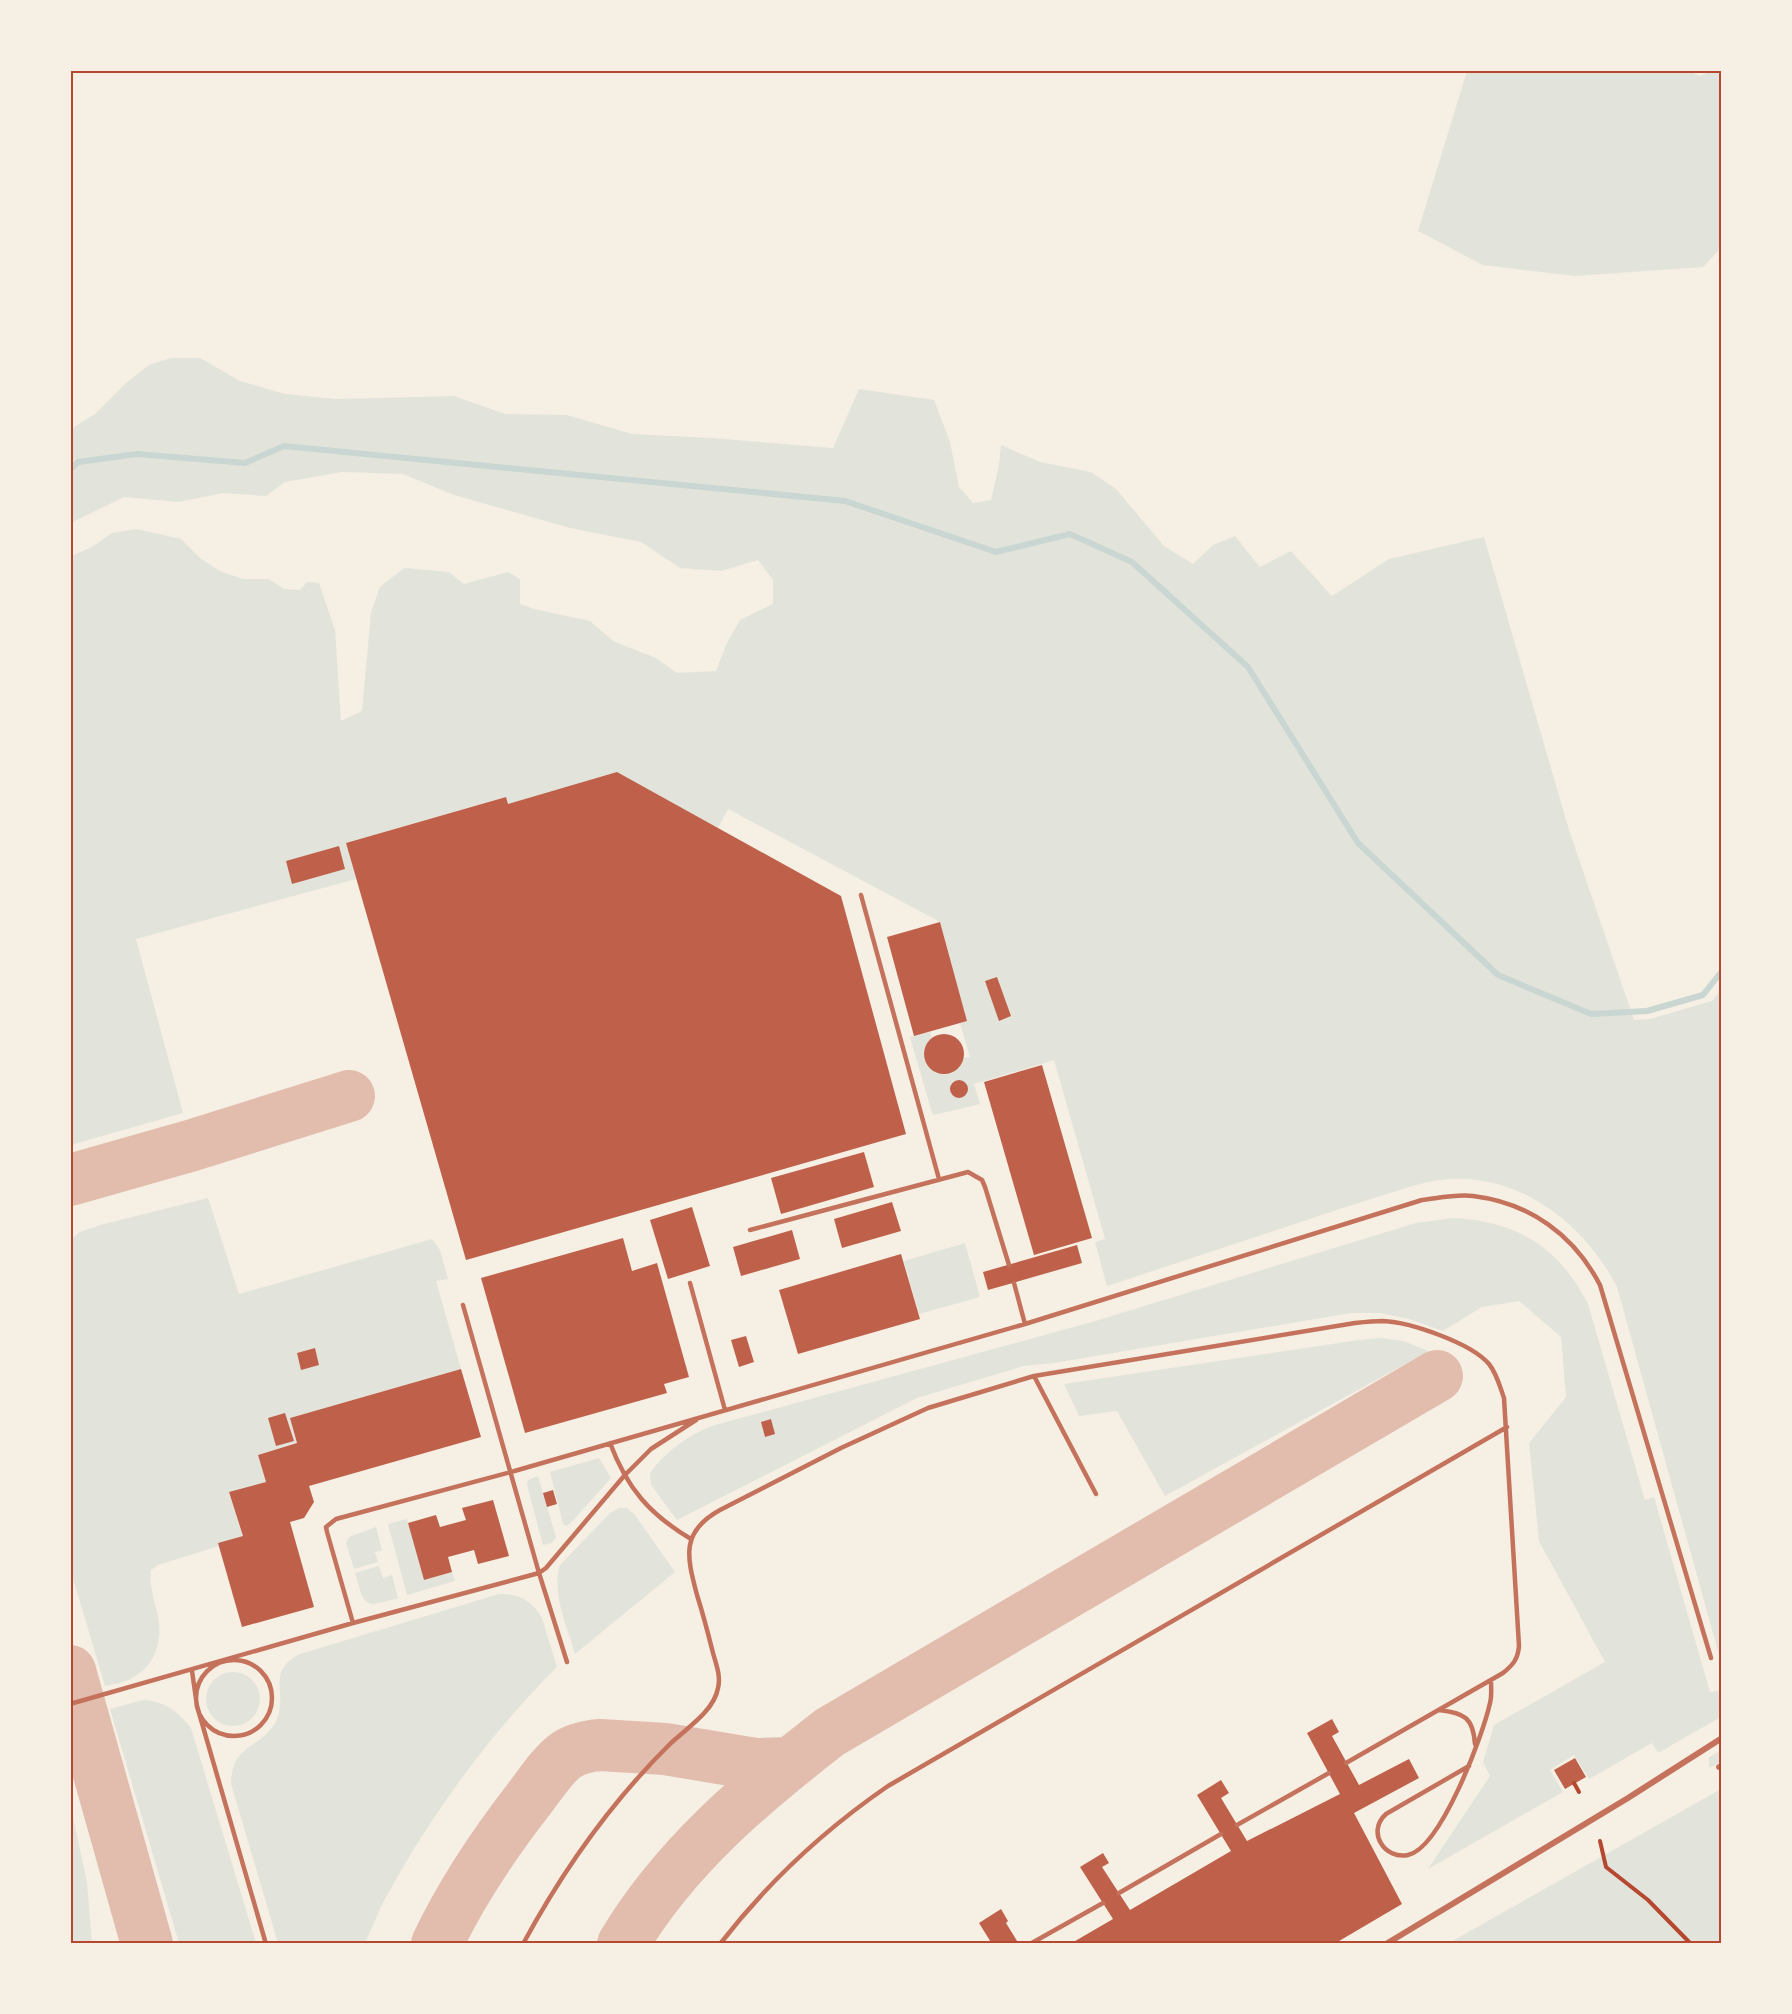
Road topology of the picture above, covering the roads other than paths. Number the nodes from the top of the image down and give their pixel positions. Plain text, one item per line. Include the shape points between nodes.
1 (861, 895) dead end
2 (939, 1179) junction
3 (750, 1230) dead end
4 (1009, 1265) dead end
5 (690, 1283) dead end
6 (1014, 1283) dead end
7 (462, 1305) dead end
8 (1025, 1324) junction
9 (1034, 1376) junction
10 (725, 1410) junction
11 (701, 1417) junction
12 (1507, 1426) junction
13 (610, 1443) junction
14 (511, 1472) junction
15 (624, 1476) junction
16 (1096, 1494) dead end
17 (691, 1539) junction
18 (539, 1573) junction
19 (353, 1623) junction
20 (1711, 1658) dead end
21 (225, 1661) junction
22 (567, 1662) dead end
23 (192, 1671) junction
24 (1491, 1680) junction
25 (70, 1704) edge
26 (197, 1706) junction
27 (1439, 1710) junction
28 (1722, 1738) edge
29 (1475, 1748) junction
30 (1346, 1763) dead end
31 (1469, 1766) junction
32 (1329, 1773) dead end
33 (1237, 1825) dead end
34 (1221, 1834) dead end
35 (1119, 1893) dead end
36 (1102, 1903) dead end
37 (266, 1944) edge
38 (523, 1944) edge
39 (720, 1944) edge
40 (1030, 1944) edge
41 (1386, 1944) edge

1 - 2 lane
2 - 3 lane
2 - 4 lane via 968,1172 982,1180
5 - 10 lane
6 - 8 lane
7 - 14 lane
8 - 10 lane
8 - 20 lane via 1422,1200 1473,1196 1520,1208 1560,1233 1578,1250 1600,1286
9 - 12 lane via 1384,1321 1428,1331 1467,1348 1488,1364 1504,1398
9 - 16 lane
9 - 17 lane via 928,1408 841,1448 707,1517
10 - 11 lane
11 - 13 lane
11 - 15 lane via 651,1449
12 - 24 lane via 1520,1646 1513,1665
12 - 39 lane via 888,1786 802,1853
13 - 14 lane
13 - 15 lane
14 - 18 lane
14 - 19 lane via 330,1522 327,1532
15 - 17 lane via 658,1516
15 - 18 lane
17 - 38 lane via 688,1559 718,1669 718,1690 707,1708 641,1773 603,1818
18 - 19 lane
18 - 22 lane
19 - 21 lane
21 - 23 lane
21 - 26 lane via 205,1673 196,1694
21 - 26 lane via 254,1665 267,1679 273,1699 265,1720 248,1733 226,1735 207,1725
23 - 25 lane
23 - 26 lane
24 - 27 lane
24 - 29 lane via 1490,1704
26 - 37 lane
27 - 29 lane via 1466,1717 1474,1732
27 - 30 lane
28 - 41 street
29 - 31 lane
31 - 31 lane via 1379,1821 1378,1838 1386,1849 1402,1856 1423,1847 1458,1792
32 - 33 lane
34 - 35 lane
36 - 40 lane

